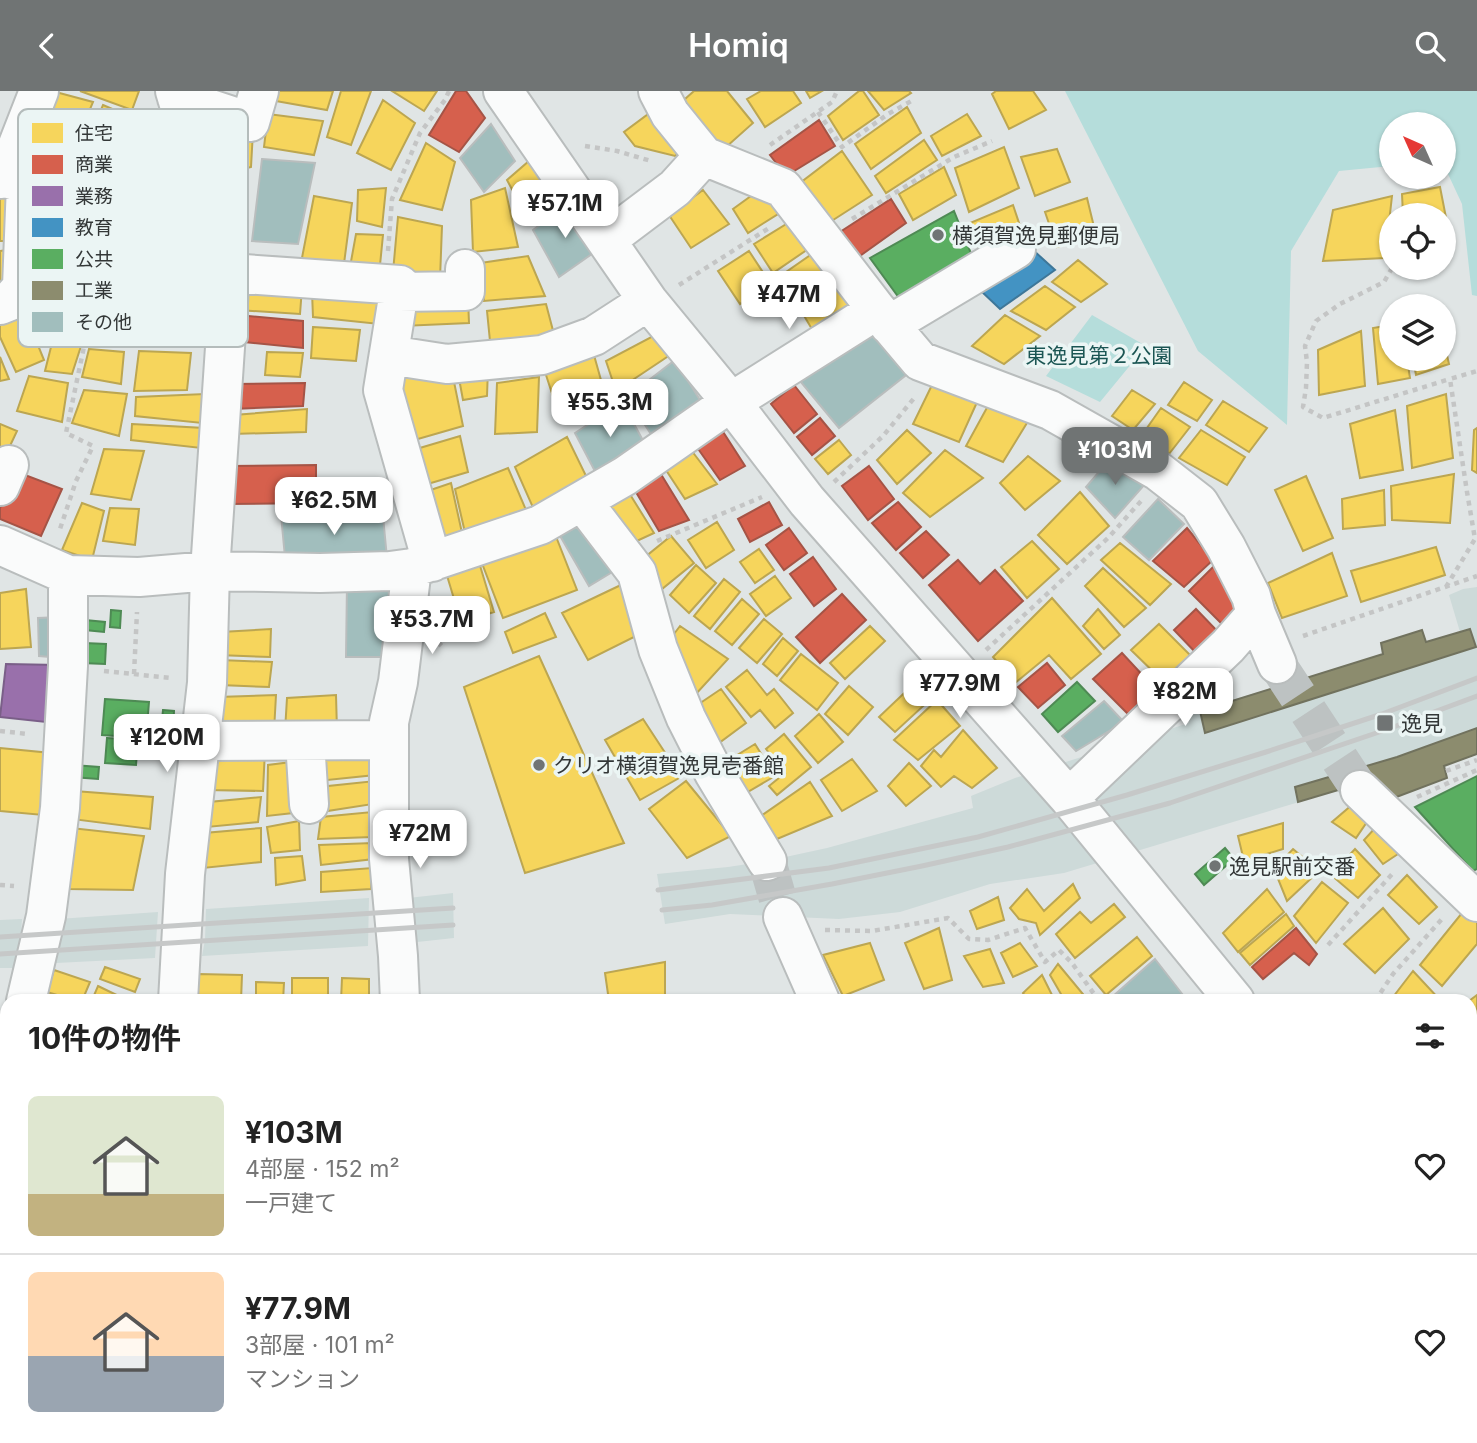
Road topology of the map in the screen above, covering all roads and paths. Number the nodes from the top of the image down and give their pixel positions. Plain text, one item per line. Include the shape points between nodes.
1 (38, 91) edge
2 (259, 91) edge
3 (449, 91) edge
4 (503, 91) edge
5 (658, 91) edge
6 (836, 91) edge
7 (176, 95) edge
8 (915, 99) dead end
9 (32, 109) edge
10 (214, 109) edge
11 (818, 112) junction
12 (248, 121) edge
13 (536, 137) junction
14 (992, 141) dead end
15 (18, 155) edge
16 (709, 166) junction
17 (10, 181) edge
18 (799, 209) junction
19 (822, 239) junction
20 (606, 240) junction
21 (18, 246) edge
22 (1016, 250) dead end
23 (465, 269) dead end
24 (248, 275) edge
25 (1385, 280) edge
26 (393, 288) junction
27 (649, 303) junction
28 (883, 317) junction
29 (84, 347) edge
30 (225, 347) edge
31 (389, 355) junction
32 (930, 364) junction
33 (1477, 371) edge
34 (1450, 379) junction
35 (732, 402) junction
36 (1163, 475) junction
37 (800, 491) junction
38 (583, 501) junction
39 (0, 545) edge
40 (624, 555) junction
41 (422, 565) junction
42 (58, 571) junction
43 (210, 571) junction
44 (1477, 576) edge
45 (138, 577) junction
46 (1446, 587) junction
47 (1267, 642) junction
48 (68, 666) junction
49 (134, 674) junction
50 (959, 674) junction
51 (207, 683) junction
52 (389, 740) junction
53 (200, 741) junction
54 (305, 741) junction
55 (1477, 760) edge
56 (1477, 770) edge
57 (1446, 771) dead end
58 (1360, 790) tunnel mouth
59 (1428, 792) dead end
60 (1069, 798) junction
61 (309, 804) dead end
62 (1420, 847) junction
63 (767, 861) tunnel mouth
64 (1471, 897) edge
65 (787, 925) joint
66 (1328, 945) dead end
67 (28, 994) edge
68 (175, 994) edge
69 (400, 994) edge
70 (817, 994) edge
71 (1094, 994) edge
72 (1229, 994) edge
73 (1380, 994) edge

1 - 9 street
2 - 12 street
3 - 26 path via 420,133 392,199
4 - 13 street
5 - 16 street
6 - 11 path via 832,102
7 - 10 street
8 - 11 path via 842,147
11 - 16 path
13 - 16 path
13 - 20 street
14 - 19 path via 943,163
15 - 17 street
16 - 18 street via 783,188
16 - 20 street
17 - 21 street
18 - 19 street
18 - 27 path
19 - 28 street
20 - 27 street
22 - 28 street
23 - 26 street via 465,291
24 - 26 street
25 - 34 path via 1316,321 1305,346 1303,407 1323,418
26 - 31 street
27 - 31 street via 594,336 542,355 447,364
27 - 35 street
28 - 32 street via 920,361
28 - 35 street
29 - 42 path via 66,433 93,446 76,481
30 - 43 street
31 - 41 street via 383,390
32 - 36 street via 1050,411
32 - 37 path via 915,397 883,436 832,483
33 - 34 path
34 - 46 path via 1475,539
35 - 37 street
35 - 38 street
36 - 47 street via 1199,503 1251,596
36 - 50 path via 1108,538
37 - 40 path via 773,492
37 - 50 street
38 - 40 street
38 - 41 street via 540,525
39 - 42 street
40 - 63 street via 637,573 686,718
41 - 43 street via 320,573
41 - 52 street
42 - 45 street
42 - 48 street
43 - 45 street
43 - 51 street
44 - 46 path
45 - 49 path
46 - 47 path
47 - 60 street via 1228,646
48 - 49 path
48 - 67 street via 60,808 46,916
49 - 51 path
50 - 60 street
51 - 53 street
52 - 54 street
52 - 69 street via 389,859
53 - 54 street
53 - 68 street
54 - 61 street
55 - 57 path
56 - 59 path
58 - 62 street
60 - 72 street
62 - 64 street
62 - 66 path
64 - 73 path via 1393,974
65 - 70 street
65 - 71 path via 872,931 948,918 969,939 988,940 1025,928 1045,962 1059,950

